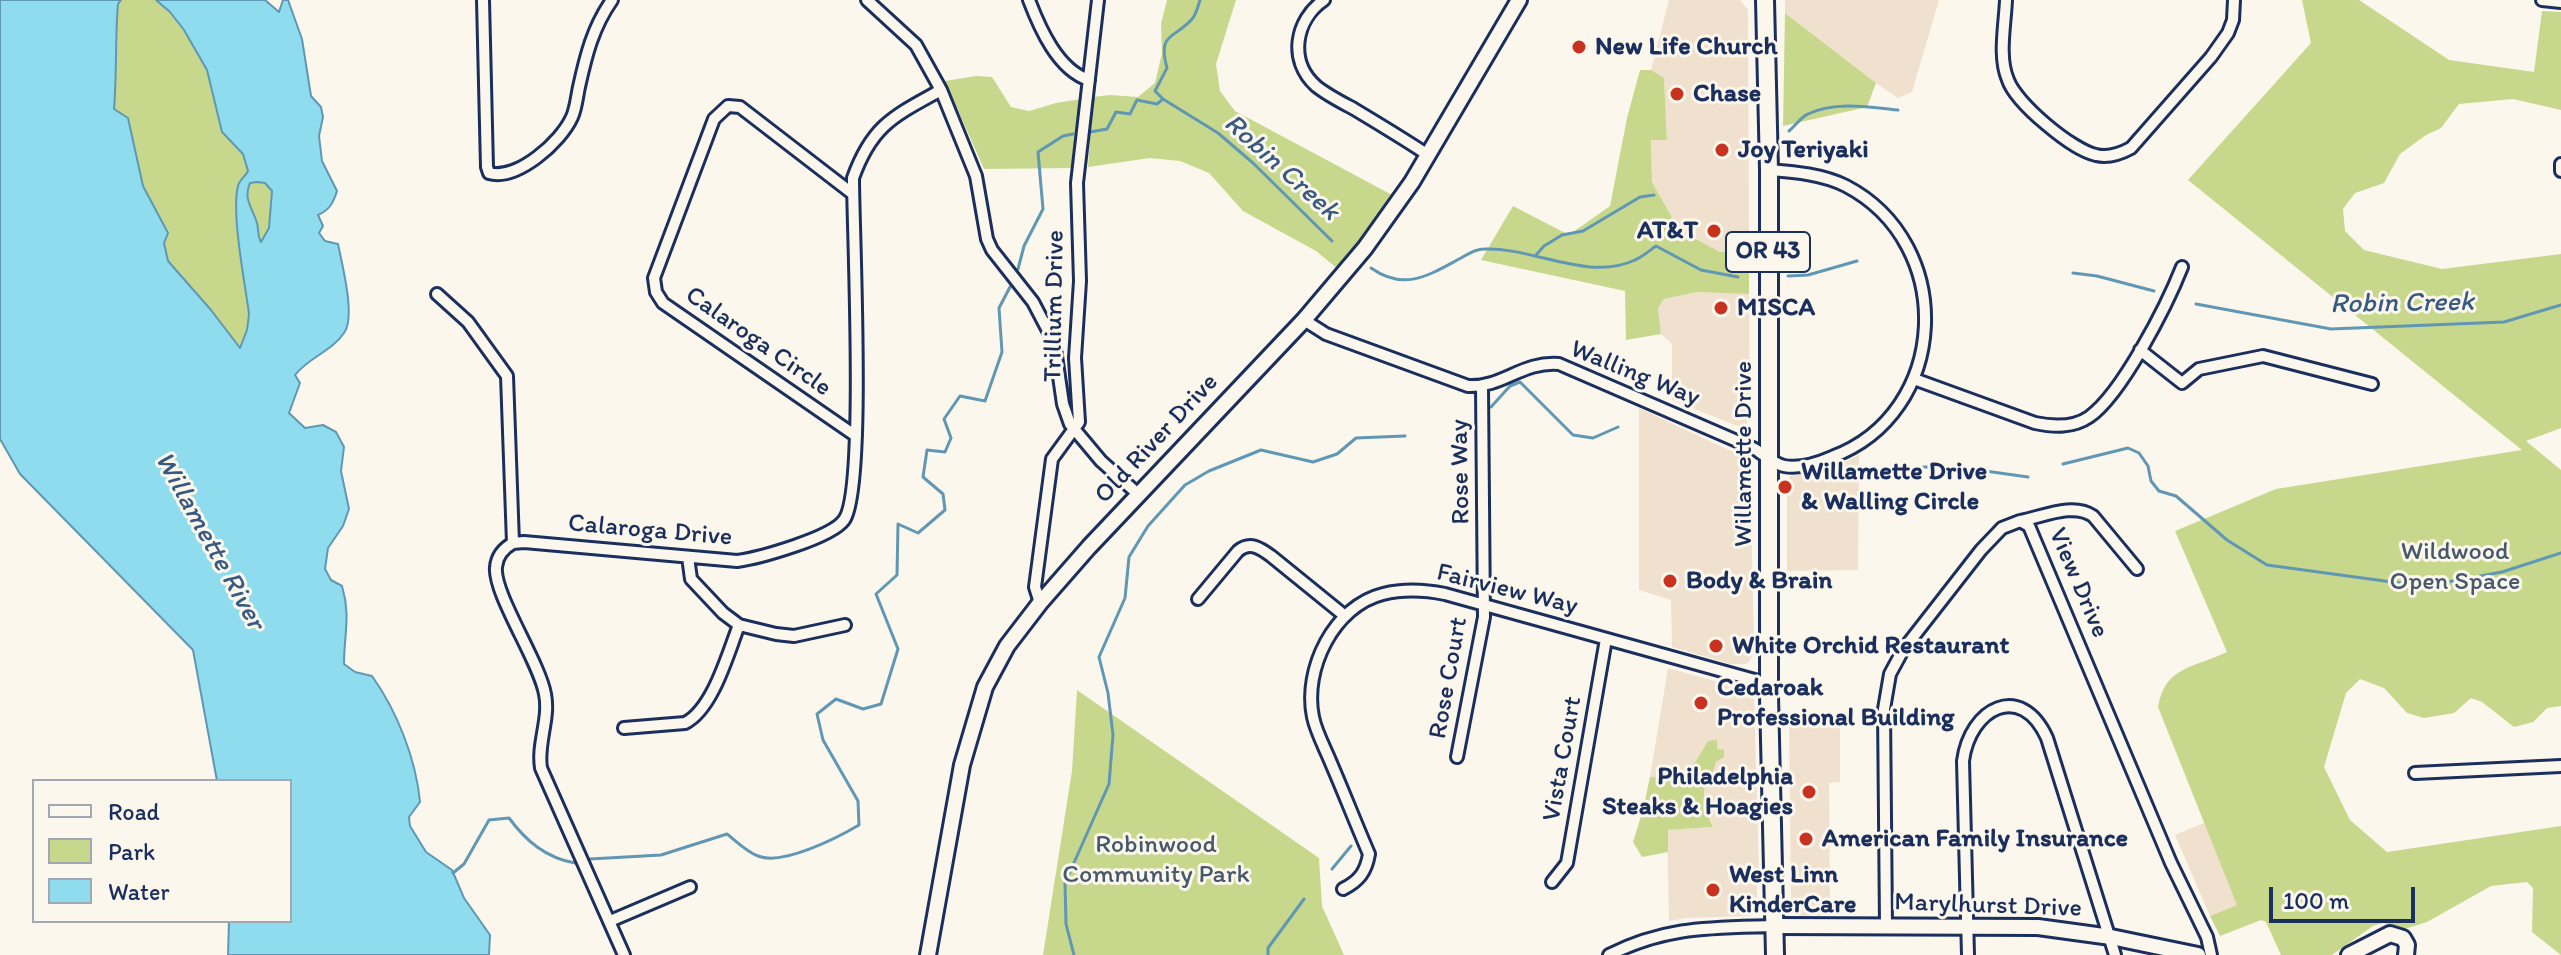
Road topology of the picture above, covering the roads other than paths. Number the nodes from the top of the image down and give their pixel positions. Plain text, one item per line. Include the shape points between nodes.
1 (483, 0) edge
2 (612, 0) edge
3 (867, 0) edge
4 (1029, 0) edge
5 (1098, 0) edge
6 (1324, 0) edge
7 (1519, 0) edge
8 (1765, 0) edge
9 (2006, 0) edge
10 (2234, 0) edge
11 (2542, 0) edge
12 (2561, 2) edge
13 (1089, 80) junction
14 (941, 90) junction
15 (1428, 155) junction
16 (2561, 164) edge
17 (1769, 170) junction
18 (2561, 171) edge
19 (853, 194) junction
20 (2182, 267) dead end
21 (437, 294) dead end
22 (1304, 320) junction
23 (2140, 350) junction
24 (1914, 379) junction
25 (2372, 384) dead end
26 (1482, 387) junction
27 (1073, 429) junction
28 (856, 436) junction
29 (1768, 457) junction
30 (1138, 494) junction
31 (2020, 521) junction
32 (513, 543) junction
33 (688, 557) junction
34 (2137, 569) dead end
35 (1198, 599) dead end
36 (1040, 603) junction
37 (1484, 605) junction
38 (1345, 616) junction
39 (739, 625) junction
40 (845, 625) dead end
41 (1606, 639) junction
42 (1769, 684) junction
43 (624, 728) dead end
44 (1457, 757) dead end
45 (2561, 766) edge
46 (2415, 773) dead end
47 (1552, 882) dead end
48 (690, 887) dead end
49 (1343, 889) dead end
50 (610, 921) junction
51 (1774, 926) junction
52 (1886, 926) junction
53 (1966, 926) junction
54 (2111, 937) junction
55 (624, 955) edge
56 (928, 955) edge
57 (1609, 955) edge
58 (1775, 955) edge
59 (1968, 955) edge
60 (2115, 955) edge
61 (2198, 955) edge
62 (2211, 955) edge
63 (2349, 955) edge
64 (2406, 955) edge

1 - 2 street via 489,173 495,175 528,164 570,121 593,32
3 - 14 street via 916,45
4 - 13 street via 1065,64
5 - 13 street, Trillium Drive
6 - 15 street via 1300,32 1298,53 1308,77
7 - 15 street, Old River Drive
8 - 17 main road, Willamette Drive / OR 43
9 - 10 street via 2004,65 2012,88 2034,115 2081,149 2102,156 2131,148 2204,67 2228,33
11 - 12 street
13 - 27 street, Trillium Drive via 1077,183 1079,422
14 - 19 street, Calaroga Drive via 875,134 857,167
14 - 27 street via 976,176 987,239 1033,302 1054,342 1063,404
15 - 22 street, Old River Drive via 1385,222
16 - 18 street
17 - 24 street, Walling Way via 1847,187 1879,210 1903,238 1922,279 1925,303 1924,338
17 - 29 main road, Willamette Drive / OR 43
19 - 28 street, Calaroga Drive
19 - 28 street, Calaroga Circle via 740,107 728,106 714,119 654,278 663,303
20 - 23 street
21 - 32 street via 468,322 507,376
22 - 26 street via 1326,334 1452,382
22 - 30 street, Old River Drive
23 - 24 street via 2107,399 2089,417 2068,426 2035,423
23 - 25 street via 2182,383 2199,369 2263,356
24 - 29 street, Walling Way via 1889,417 1849,450 1800,466 1783,466
26 - 29 street, Walling Way via 1527,367 1559,364
26 - 37 street, Rose Way
27 - 30 street
27 - 36 street, Trillium Drive via 1052,459 1035,587
28 - 33 street, Calaroga Drive via 850,509 837,528 747,560
29 - 42 main road, Willamette Drive / OR 43
30 - 36 street, Old River Drive
31 - 34 street via 2086,511
31 - 52 street, View Drive via 2002,528 1981,550 1890,674 1884,709
31 - 62 street, View Drive via 2029,526
32 - 33 street, Calaroga Drive
32 - 50 street via 499,557 496,577 546,696 541,768
33 - 39 street via 691,579
35 - 38 street via 1242,547 1252,546
36 - 56 street, Old River Drive via 985,687 959,778
37 - 38 street, Fairview Way via 1437,592 1397,592 1374,597
37 - 41 street, Fairview Way
37 - 44 street, Rose Court
38 - 49 street, Fairview Way via 1321,654 1311,704 1369,854 1357,882
39 - 40 street via 794,636
39 - 43 street via 709,698 694,719
41 - 42 street, Fairview Way
41 - 47 street, Vista Court via 1567,863
42 - 51 main road, Willamette Drive / OR 43
45 - 46 street
48 - 50 street
50 - 55 street
51 - 52 street, Marylhurst Drive
51 - 57 street via 1677,930
51 - 58 main road, Willamette Drive / OR 43
52 - 53 street, Marylhurst Drive
53 - 54 street, Marylhurst Drive via 2038,927
53 - 54 street via 1965,745 1984,715 2006,707 2033,717 2047,738
53 - 59 street
54 - 60 street
54 - 61 street, Marylhurst Drive
63 - 64 street via 2390,934 2403,938

